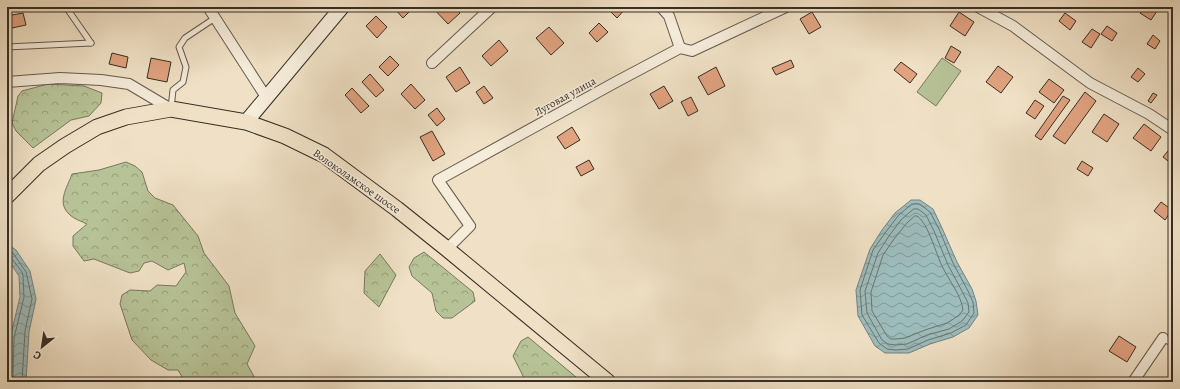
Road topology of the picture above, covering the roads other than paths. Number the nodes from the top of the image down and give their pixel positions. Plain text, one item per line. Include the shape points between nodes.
1 (66, 7) edge
2 (208, 7) edge
3 (342, 7) edge
4 (492, 7) edge
5 (661, 7) edge
6 (786, 7) edge
7 (978, 7) edge
8 (215, 18) junction
9 (7, 47) edge
10 (680, 48) junction
11 (432, 63) dead end
12 (7, 82) edge
13 (266, 97) junction
14 (170, 109) junction
15 (246, 122) junction
16 (1173, 130) edge
17 (7, 196) edge
18 (447, 249) junction
19 (1163, 338) joint
20 (1173, 344) edge
21 (608, 382) edge
22 (1133, 382) edge

1 - 9 lane via 91,43
2 - 8 street
3 - 13 main road
4 - 11 street
5 - 10 street via 669,16
6 - 10 street, Луговая улица via 692,51
7 - 16 street via 1013,26 1090,83 1149,114
8 - 13 street
8 - 14 lane via 185,38 179,47 186,67 183,82 173,90
10 - 18 street, Луговая улица via 438,180 470,226
12 - 14 street via 60,78 129,84
13 - 15 main road
14 - 15 main road, Волоколамское шоссе
14 - 17 main road, Волоколамское шоссе via 126,117 97,127 39,164
15 - 18 main road, Волоколамское шоссе via 285,136 324,155
18 - 21 main road, Волоколамское шоссе
19 - 20 lane
19 - 22 street

